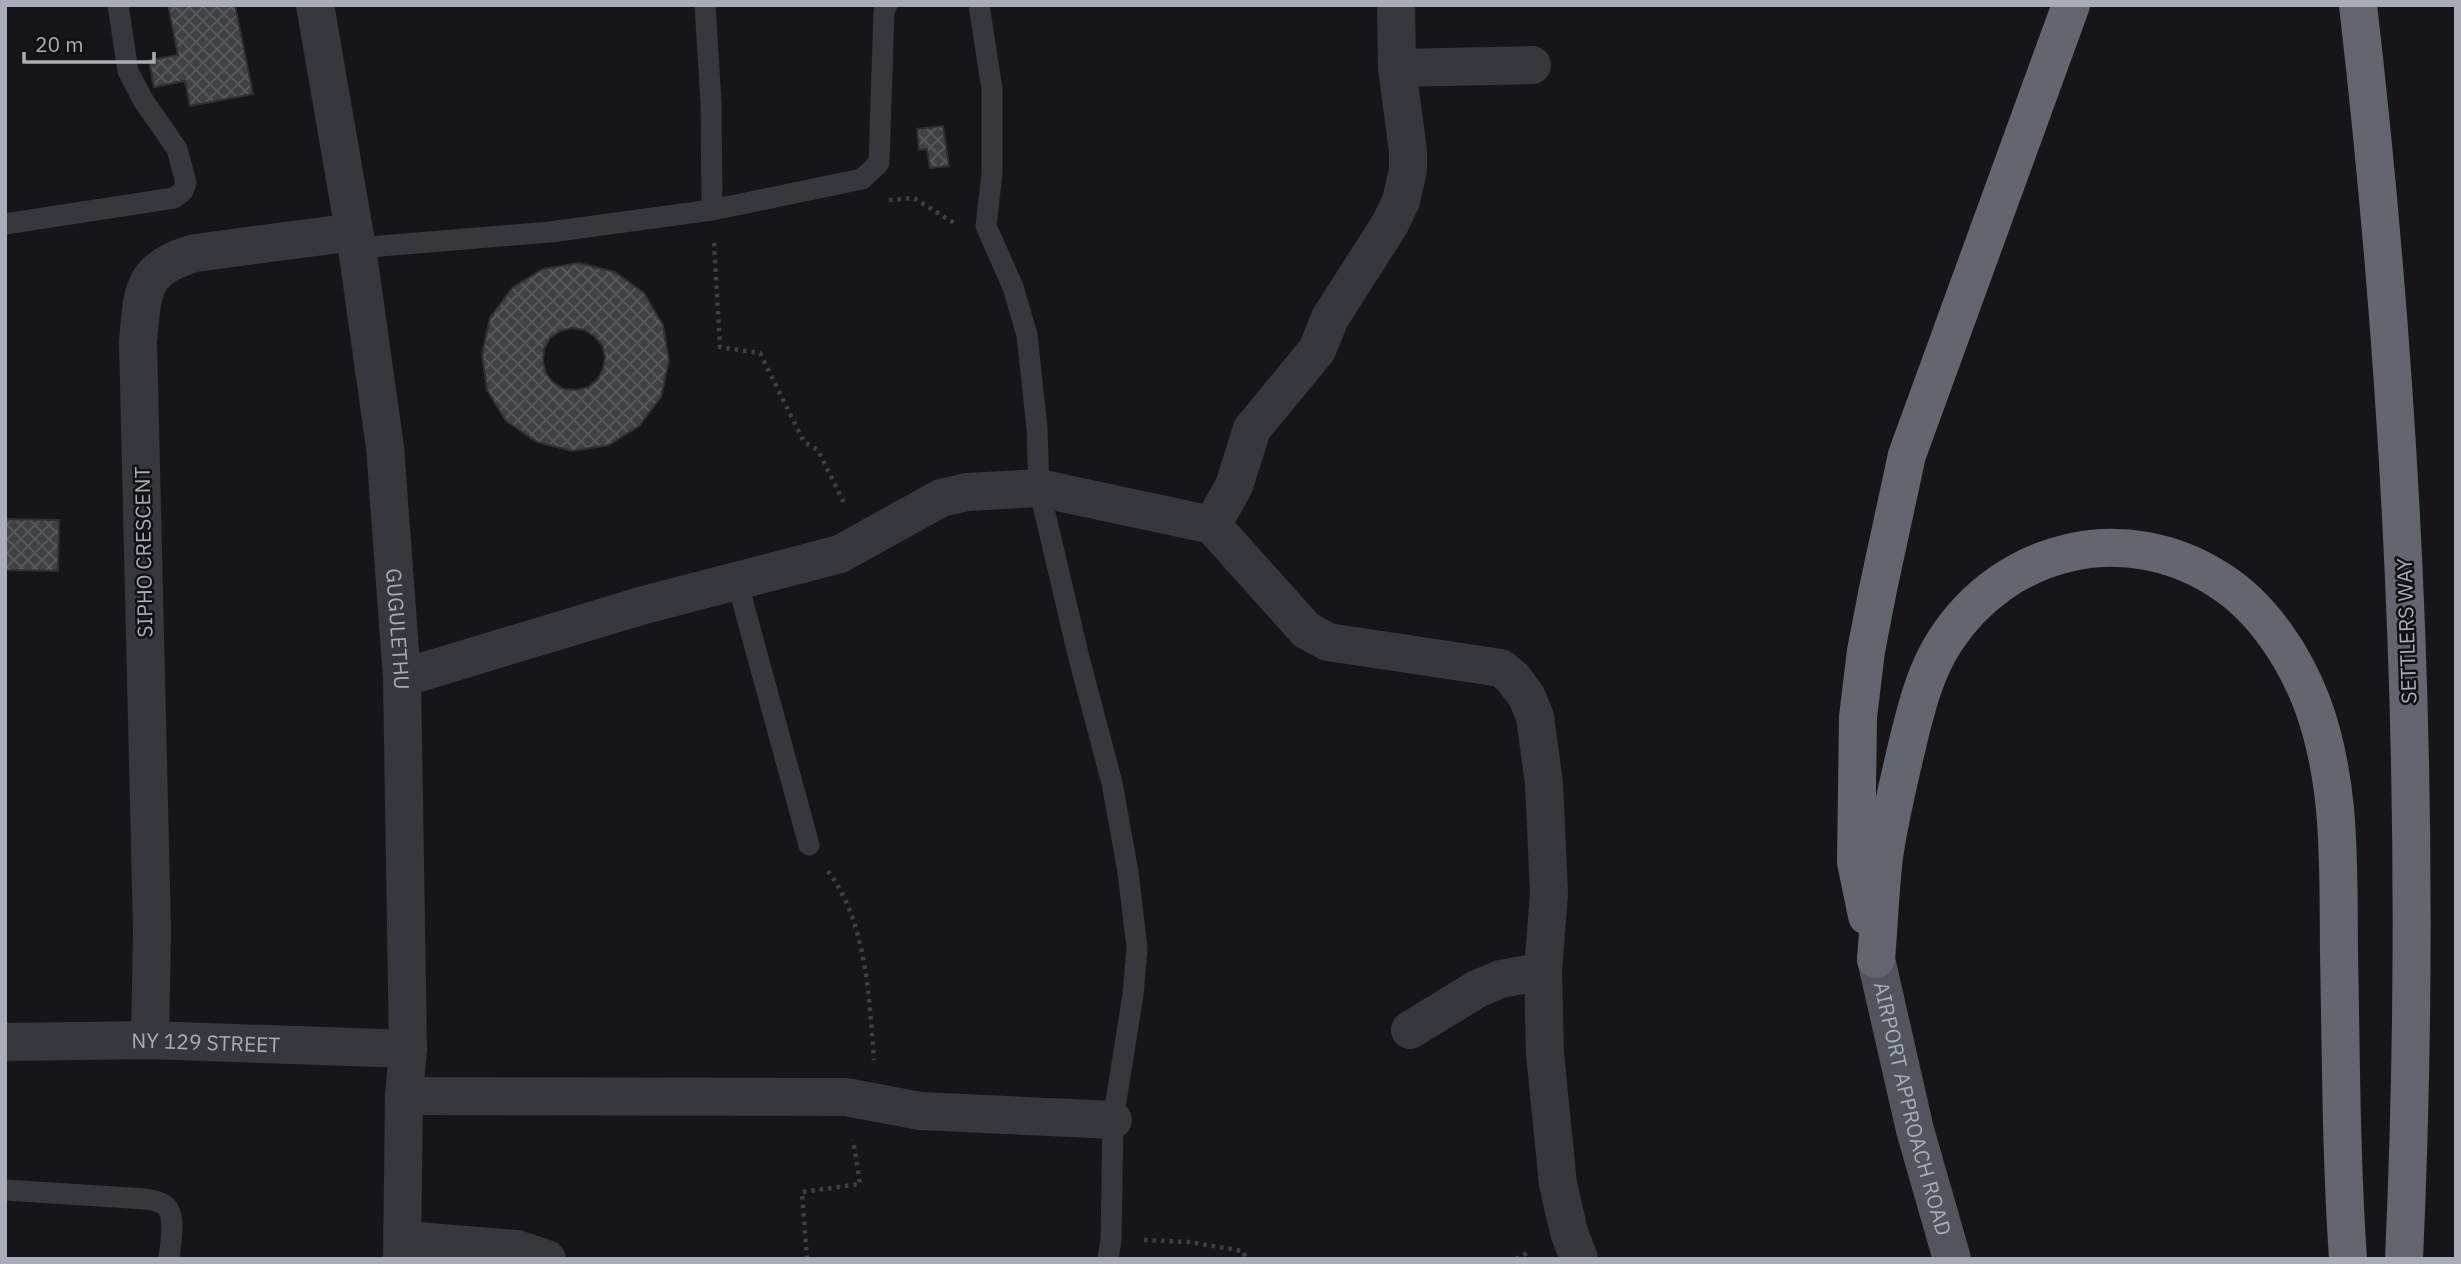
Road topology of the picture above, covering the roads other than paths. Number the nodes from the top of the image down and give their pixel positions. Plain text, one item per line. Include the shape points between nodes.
1 (118, 5) edge
2 (315, 5) edge
3 (705, 5) edge
4 (887, 5) edge
5 (979, 5) edge
6 (1396, 5) edge
7 (2071, 5) edge
8 (2358, 5) edge
9 (1532, 65) dead end
10 (1397, 68) junction
11 (712, 210) junction
12 (5, 224) edge
13 (356, 240) junction
14 (1039, 488) junction
15 (1212, 525) junction
16 (737, 580) junction
17 (402, 678) junction
18 (809, 845) road end
19 (1876, 959) junction
20 (1543, 971) junction
21 (1410, 1030) dead end
22 (150, 1040) junction
23 (5, 1042) edge
24 (408, 1049) junction
25 (404, 1096) junction
26 (1113, 1119) junction
27 (5, 1190) edge
28 (403, 1249) edge
29 (1110, 1249) edge
30 (169, 1259) edge
31 (547, 1259) edge
32 (1579, 1259) edge
33 (1952, 1259) edge
34 (2348, 1259) edge
35 (2404, 1259) edge

1 - 12 lane via 128,71 175,144 186,183 183,191 174,198
2 - 13 street, GUGULETHU
3 - 11 lane
4 - 11 lane via 880,160 862,179
5 - 14 lane via 992,89 992,173 986,226 1013,286 1027,335
6 - 10 street
7 - 19 highway via 1907,455 1889,535 1858,718 1856,862
8 - 35 highway, SETTLERS WAY via 2386,285 2407,643 2412,963
9 - 10 street
10 - 15 street via 1408,151 1401,201 1331,318 1317,350 1252,429 1234,486
11 - 13 lane via 550,232
13 - 17 street, GUGULETHU via 385,447
13 - 22 street, SIPHO CRESCENT via 195,253 160,268 143,293 138,341 152,930
14 - 15 street
14 - 16 street via 941,498 840,554
14 - 26 lane via 1112,783 1137,948
15 - 20 street via 1306,630 1328,642 1502,668 1513,678 1535,717 1544,783 1549,893
16 - 17 street
16 - 18 lane
17 - 24 street, GUGULETHU
19 - 33 main road, AIRPORT APPROACH ROAD via 1915,1130
19 - 34 highway via 1884,855 1915,712 1943,644 1971,608 2028,566 2097,548 2148,550 2219,580 2271,626 2285,648 2311,700 2327,754 2337,823
20 - 21 street via 1477,989
20 - 32 street via 1545,1054 1558,1184
22 - 23 street, NY 129 STREET
22 - 24 street, NY 129 STREET
24 - 25 street, GUGULETHU
25 - 26 street via 861,1099 920,1111
25 - 28 street, GUGULETHU
26 - 29 lane
27 - 30 lane via 146,1199 162,1204 171,1216
28 - 31 street via 517,1248

